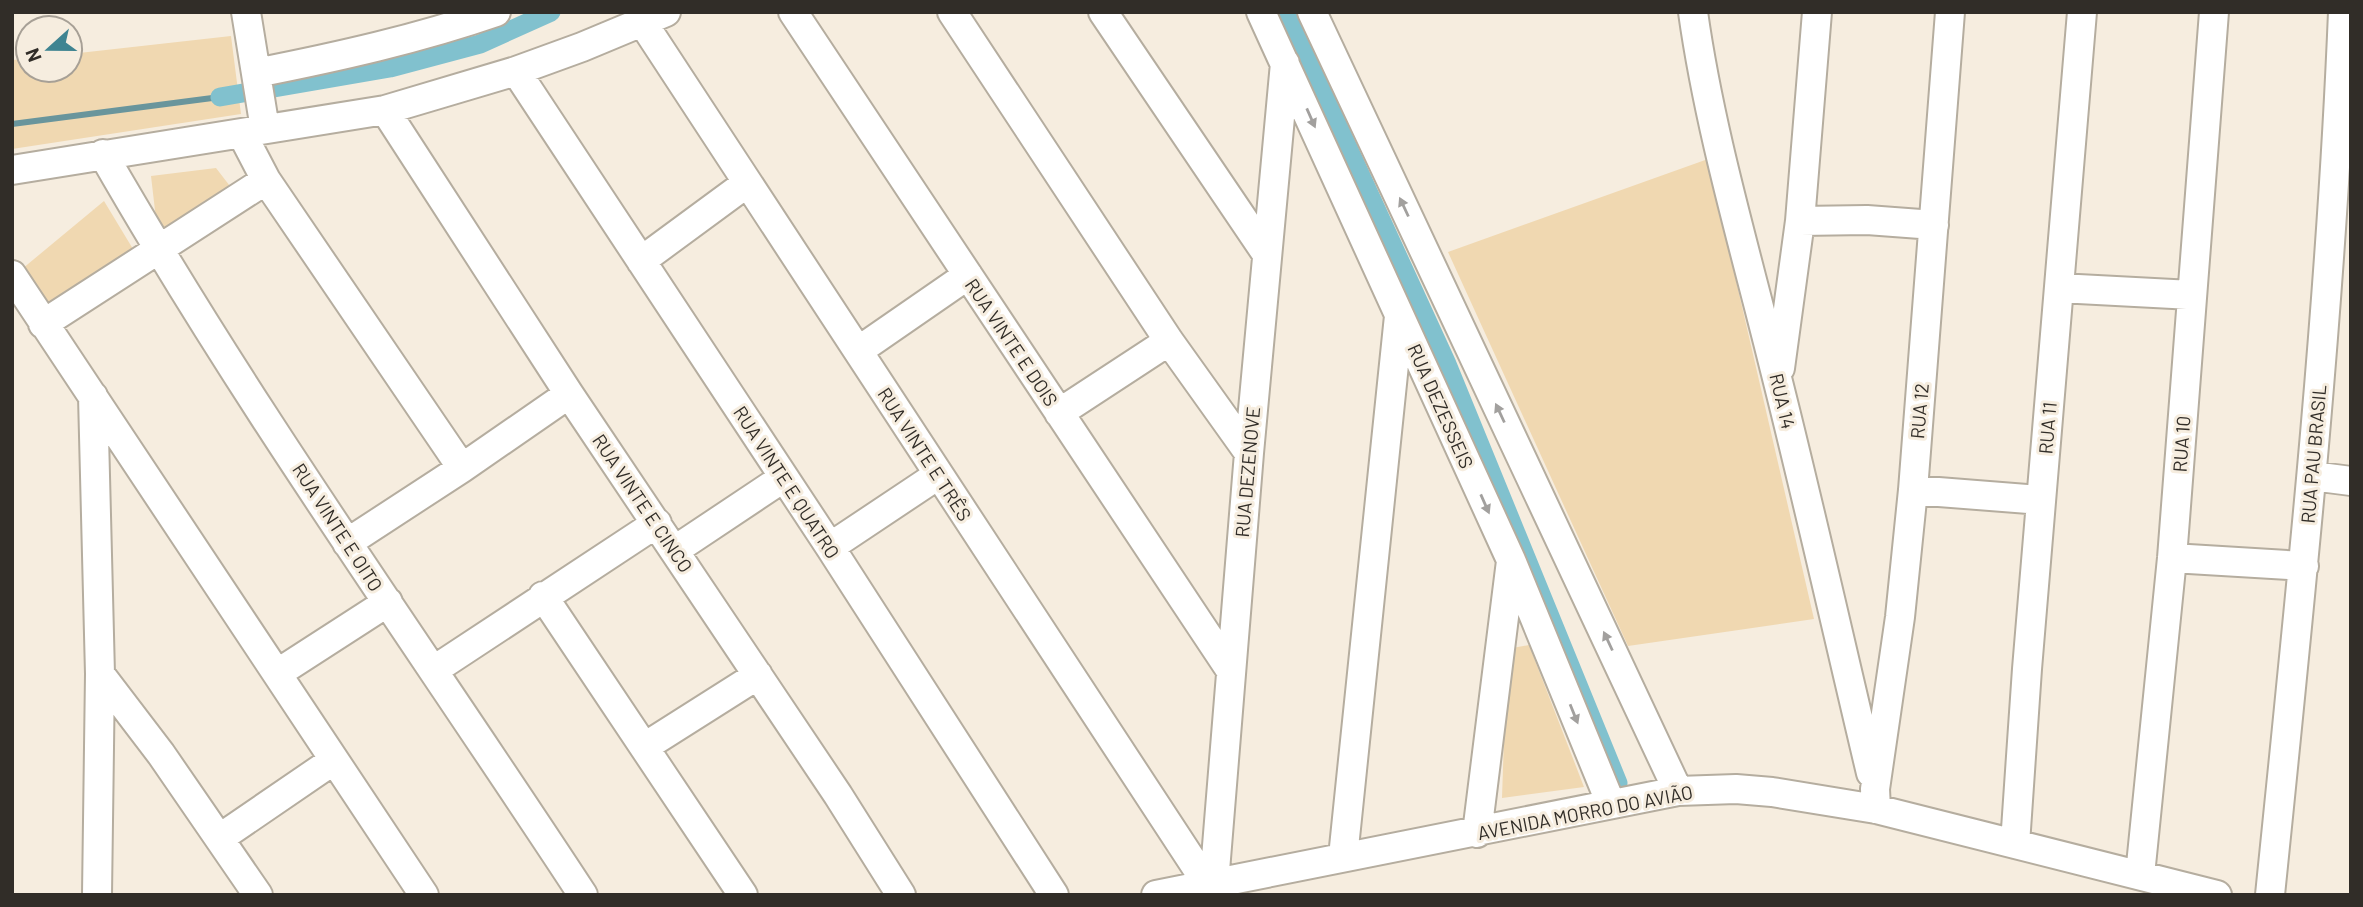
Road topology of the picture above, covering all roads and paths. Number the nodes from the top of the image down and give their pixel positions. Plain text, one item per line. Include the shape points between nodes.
1 (246, 12) edge
2 (496, 12) edge
3 (793, 12) edge
4 (952, 12) edge
5 (1103, 12) edge
6 (1261, 12) edge
7 (1312, 12) edge
8 (1693, 12) edge
9 (1816, 12) edge
10 (1950, 12) edge
11 (2082, 12) edge
12 (2214, 12) edge
13 (2343, 12) edge
14 (655, 18) edge
15 (1285, 61) junction
16 (516, 71) junction
17 (256, 73) junction
18 (385, 110) junction
19 (254, 132) junction
20 (103, 154) junction
21 (2344, 160) edge
22 (12, 170) edge
23 (266, 180) junction
24 (747, 183) junction
25 (1800, 221) junction
26 (1934, 225) junction
27 (158, 250) junction
28 (1266, 253) junction
29 (641, 261) junction
30 (12, 275) edge
31 (968, 275) junction
32 (2059, 288) junction
33 (2192, 295) junction
34 (1399, 313) junction
35 (43, 324) junction
36 (1169, 341) junction
37 (858, 351) junction
38 (1779, 382) junction
39 (569, 394) junction
40 (93, 396) junction
41 (1059, 412) junction
42 (1249, 453) junction
43 (462, 468) junction
44 (939, 475) junction
45 (2312, 476) junction
46 (783, 478) junction
47 (2351, 481) edge
48 (1913, 490) junction
49 (2041, 500) junction
50 (657, 523) junction
51 (347, 543) junction
52 (830, 547) junction
53 (675, 550) junction
54 (2172, 558) junction
55 (1511, 560) junction
56 (2304, 566) junction
57 (543, 596) junction
58 (388, 602) junction
59 (434, 670) junction
60 (1231, 671) junction
61 (278, 673) junction
62 (100, 674) junction
63 (758, 675) junction
64 (646, 746) junction
65 (334, 760) junction
66 (1678, 792) junction
67 (1876, 799) junction
68 (1611, 804) junction
69 (1477, 832) junction
70 (220, 838) junction
71 (2015, 844) junction
72 (1343, 856) junction
73 (2140, 875) junction
74 (1211, 884) junction
75 (98, 894) edge
76 (258, 895) edge
77 (424, 895) edge
78 (583, 895) edge
79 (743, 895) edge
80 (901, 895) edge
81 (1054, 895) edge
82 (1156, 895) edge
83 (2217, 895) edge
84 (2270, 895) edge

1 - 17 street
2 - 17 street via 335,57
3 - 31 street, RUA VINTE E DOIS
4 - 36 street
5 - 28 street
6 - 15 street, RUA DEZESSEIS
66 -> 7 street
8 - 38 street, RUA 14 via 1721,152
9 - 25 street
10 - 26 street, RUA 12
11 - 32 street, RUA 11
12 - 33 street, RUA 10
13 - 21 street, RUA PAU BRASIL
14 - 16 street
14 - 24 street, RUA VINTE E TRÊS
15 - 28 street, RUA DEZENOVE
15 -> 34 street, RUA DEZESSEIS
16 - 18 street
16 - 29 street, RUA VINTE E QUATRO
17 - 19 street
18 - 19 street
18 - 39 street, RUA VINTE E CINCO
19 - 20 street
19 - 23 street
20 - 22 street
20 - 27 street, RUA VINTE E OITO
21 - 45 street, RUA PAU BRASIL
23 - 27 street
23 - 43 street
24 - 29 street
24 - 37 street, RUA VINTE E TRÊS
25 - 26 street
25 - 38 street
26 - 48 street, RUA 12
27 - 35 street
27 - 51 street, RUA VINTE E OITO
28 - 42 street, RUA DEZENOVE
29 - 46 street, RUA VINTE E QUATRO
30 - 35 street
31 - 37 street
31 - 41 street, RUA VINTE E DOIS
32 - 33 street
32 - 49 street, RUA 11
33 - 54 street, RUA 10
34 -> 55 street, RUA DEZESSEIS
34 - 72 street
35 - 40 street
36 - 41 street
36 - 42 street
37 - 44 street, RUA VINTE E TRÊS
38 - 67 street, RUA 14
39 - 43 street
39 - 50 street, RUA VINTE E CINCO
40 - 61 street
40 - 62 street
41 - 60 street, RUA VINTE E DOIS
42 - 60 street, RUA DEZENOVE
43 - 51 street
44 - 52 street
44 - 74 street, RUA VINTE E TRÊS
45 - 47 street
45 - 56 street, RUA PAU BRASIL
46 - 52 street, RUA VINTE E QUATRO
46 - 53 street
48 - 49 street
48 - 67 street, RUA 12
49 - 71 street, RUA 11
50 - 53 street, RUA VINTE E CINCO
50 - 57 street
51 - 58 street, RUA VINTE E OITO
52 - 81 street, RUA VINTE E QUATRO
53 - 63 street, RUA VINTE E CINCO
54 - 56 street
54 - 73 street, RUA 10
55 -> 68 street, RUA DEZESSEIS
55 - 69 street
56 - 84 street, RUA PAU BRASIL
57 - 59 street
57 - 64 street
58 - 59 street, RUA VINTE E OITO
58 - 61 street
59 - 78 street, RUA VINTE E OITO
60 - 74 street, RUA DEZENOVE
61 - 65 street
62 - 70 street
62 - 75 street
63 - 64 street
63 - 80 street, RUA VINTE E CINCO
64 - 79 street
65 - 70 street
65 - 77 street
66 - 67 street, AVENIDA MORRO DO AVIÃO via 1736,789
66 - 68 street, AVENIDA MORRO DO AVIÃO
67 - 71 street, AVENIDA MORRO DO AVIÃO
68 - 69 street, AVENIDA MORRO DO AVIÃO
69 - 72 street, AVENIDA MORRO DO AVIÃO
70 - 76 street
71 - 73 street, AVENIDA MORRO DO AVIÃO
72 - 74 street, AVENIDA MORRO DO AVIÃO
73 - 83 street, AVENIDA MORRO DO AVIÃO
74 - 82 street, AVENIDA MORRO DO AVIÃO

